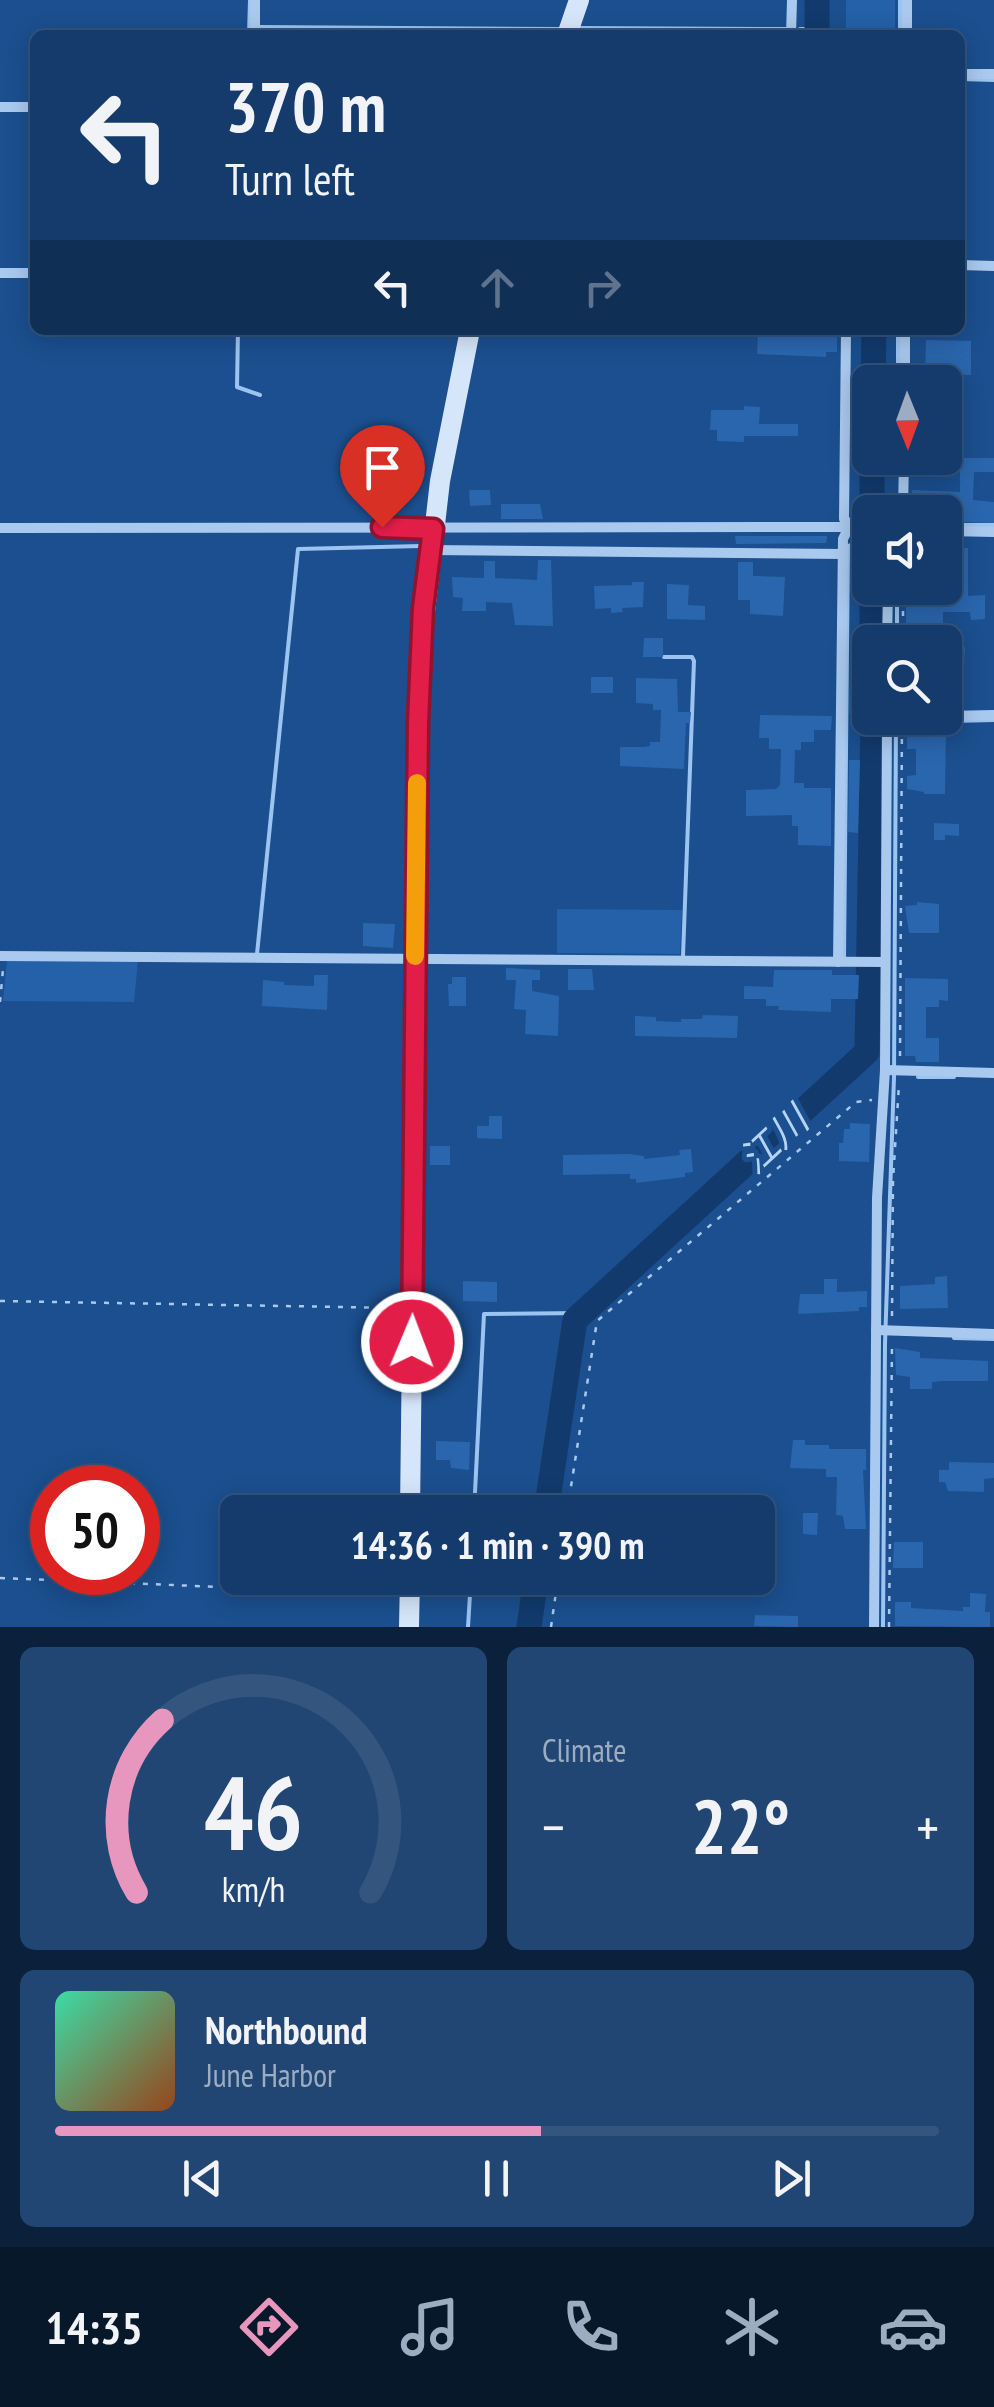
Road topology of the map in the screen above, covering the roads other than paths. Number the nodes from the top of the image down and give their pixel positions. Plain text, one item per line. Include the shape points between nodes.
1 (255, 0) edge
2 (579, 0) edge
3 (792, 0) edge
4 (908, 0) edge
5 (254, 30) edge
6 (569, 30) edge
7 (792, 30) edge
8 (907, 30) edge
9 (965, 74) edge
10 (994, 74) edge
11 (0, 107) edge
12 (30, 107) edge
13 (965, 265) edge
14 (994, 266) edge
15 (0, 273) edge
16 (30, 273) edge
17 (469, 335) edge
18 (846, 335) edge
19 (905, 335) edge
20 (905, 365) edge
21 (0, 528) edge
22 (852, 530) junction
23 (962, 531) edge
24 (994, 532) edge
25 (432, 540) junction
26 (843, 549) junction
27 (994, 715) edge
28 (962, 716) edge
29 (887, 735) edge
30 (2, 956) edge
31 (415, 959) junction
32 (838, 959) junction
33 (885, 962) junction
34 (892, 1070) junction
35 (994, 1073) edge
36 (884, 1332) junction
37 (994, 1334) edge
38 (410, 1495) edge
39 (410, 1595) edge
40 (409, 1627) edge
41 (874, 1627) edge

1 - 5 street
2 - 6 main road
3 - 7 street
4 - 8 street
9 - 10 street
11 - 12 street
13 - 14 street
15 - 16 street
17 - 25 main road
18 - 22 street via 844,518
19 - 20 street
21 - 25 street
22 - 25 street
22 - 26 street
23 - 24 street
25 - 26 street
25 - 31 main road via 419,672
26 - 32 street
27 - 28 street
29 - 33 street
30 - 31 street
31 - 32 street
31 - 38 main road
32 - 33 street
33 - 34 street
34 - 35 street
34 - 36 street via 883,1101 877,1198
36 - 37 street
36 - 41 street
39 - 40 main road

